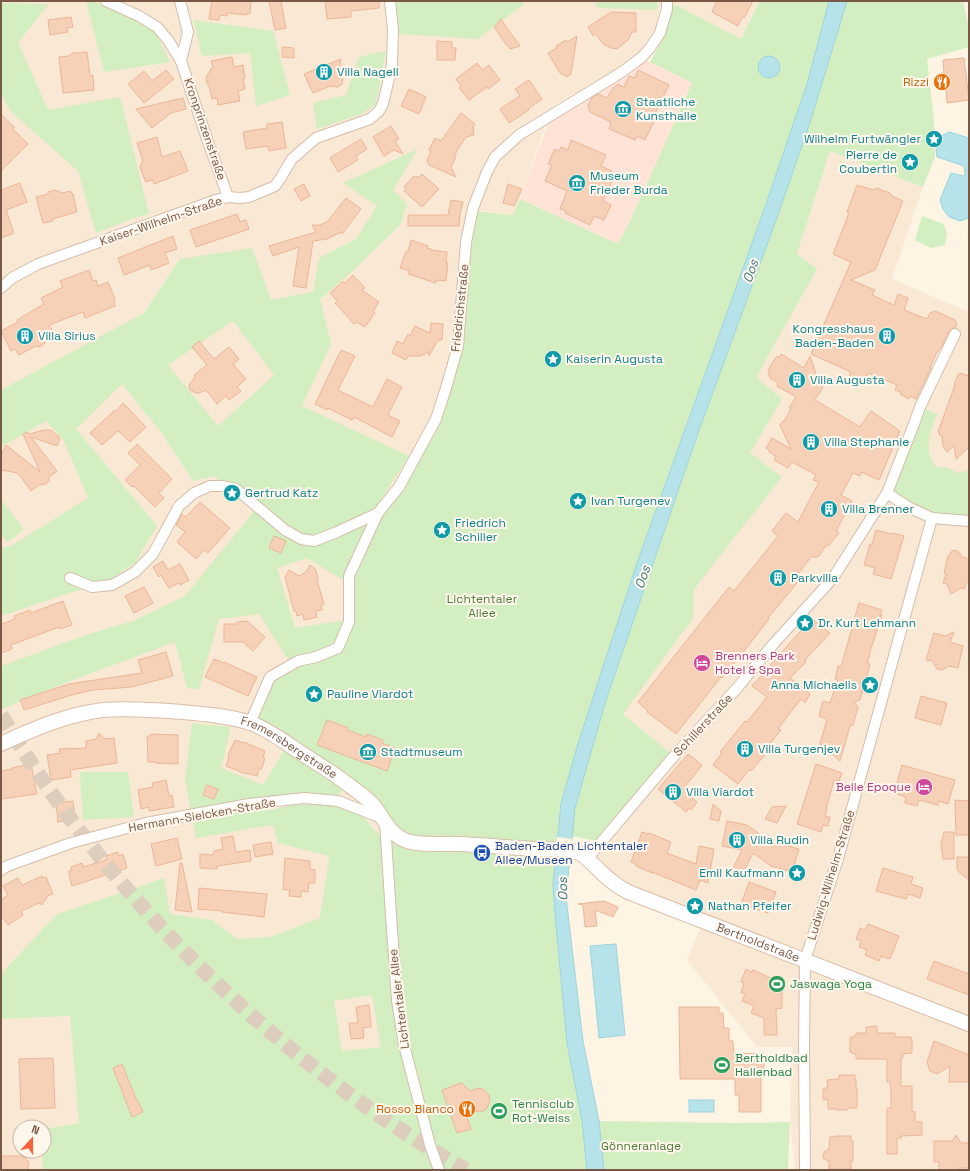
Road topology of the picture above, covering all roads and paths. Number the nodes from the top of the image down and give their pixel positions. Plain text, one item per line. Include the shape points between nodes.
1 (106, 1) edge
2 (180, 1) edge
3 (390, 1) edge
4 (667, 1) edge
5 (181, 61) junction
6 (228, 197) junction
7 (1, 288) edge
8 (955, 334) dead end
9 (887, 492) junction
10 (378, 513) junction
11 (932, 518) junction
12 (969, 522) edge
13 (70, 578) dead end
14 (250, 723) junction
15 (1, 744) edge
16 (384, 820) junction
17 (556, 850) joint
18 (587, 859) junction
19 (1, 870) edge
20 (805, 960) junction
21 (969, 1024) edge
22 (439, 1170) edge
23 (805, 1170) edge

1 - 5 street, Kronprinzenstraße via 157,26
2 - 5 street via 188,32
3 - 6 street, Kaiser-Wilhelm-Straße via 393,30 392,65 379,111 370,119 316,138 292,159 275,186 249,197
4 - 10 street, Friedrichstraße via 660,33 642,56 622,72 519,135 495,157 473,208 466,242 458,346 436,419 399,487
5 - 6 street, Kronprinzenstraße
6 - 7 street, Kaiser-Wilhelm-Straße via 38,264 12,278
8 - 9 street, Schillerstraße via 920,407
9 - 11 street via 908,507
9 - 18 street, Schillerstraße via 833,578 738,688 674,756
10 - 13 street via 314,541 301,539 285,530 236,489 210,486 194,493 179,506 153,554 135,572 112,585 92,587
10 - 14 street, Friedrichstraße via 348,576 348,622 338,648 298,661 270,677
11 - 12 street
11 - 20 street, Ludwig-Wilhelm-Straße via 838,859
14 - 15 main road, Fremersbergstraße via 201,714 102,710 36,728
14 - 16 main road, Fremersbergstraße via 274,734 346,782 364,796
16 - 17 main road, Fremersbergstraße via 399,837 412,842
16 - 19 street, Hermann-Sielcken-Straße via 338,800 304,798 249,804 146,822 71,843
16 - 22 street, Lichtentaler Allee via 390,915 404,1044
17 - 18 main road, Bertholdstraße via 579,853
18 - 20 main road, Bertholdstraße via 611,881 628,892
20 - 21 main road, Bertholdstraße
20 - 23 street, Ludwig-Wilhelm-Straße

